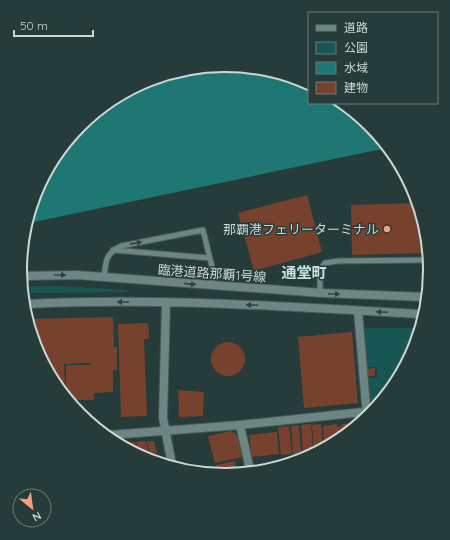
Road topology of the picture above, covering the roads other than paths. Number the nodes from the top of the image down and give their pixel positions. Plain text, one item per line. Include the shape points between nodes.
1 (112, 250) junction
2 (210, 258) junction
3 (423, 260) edge
4 (27, 276) edge
5 (104, 277) junction
6 (212, 286) junction
7 (320, 293) junction
8 (421, 298) edge
9 (166, 303) junction
10 (30, 304) edge
11 (358, 311) junction
12 (418, 314) edge
13 (367, 408) edge
14 (361, 414) edge
15 (240, 425) junction
16 (165, 431) junction
17 (115, 435) edge
18 (171, 460) edge
19 (249, 466) edge

1 - 2 lane
1 -> 2 lane via 203,230
1 - 5 lane via 107,258
2 - 6 lane
3 - 7 lane via 325,263 320,270
4 -> 5 street, 臨港道路那覇1号線
5 -> 6 street, 臨港道路那覇1号線
6 - 7 street, 臨港道路那覇1号線
7 -> 8 street, 臨港道路那覇1号線
9 -> 10 street
11 -> 9 street via 225,303
9 - 16 street via 162,418
12 -> 11 street
11 - 13 street
14 - 15 street
15 - 16 street
15 - 19 street
16 - 17 street
16 - 18 street

